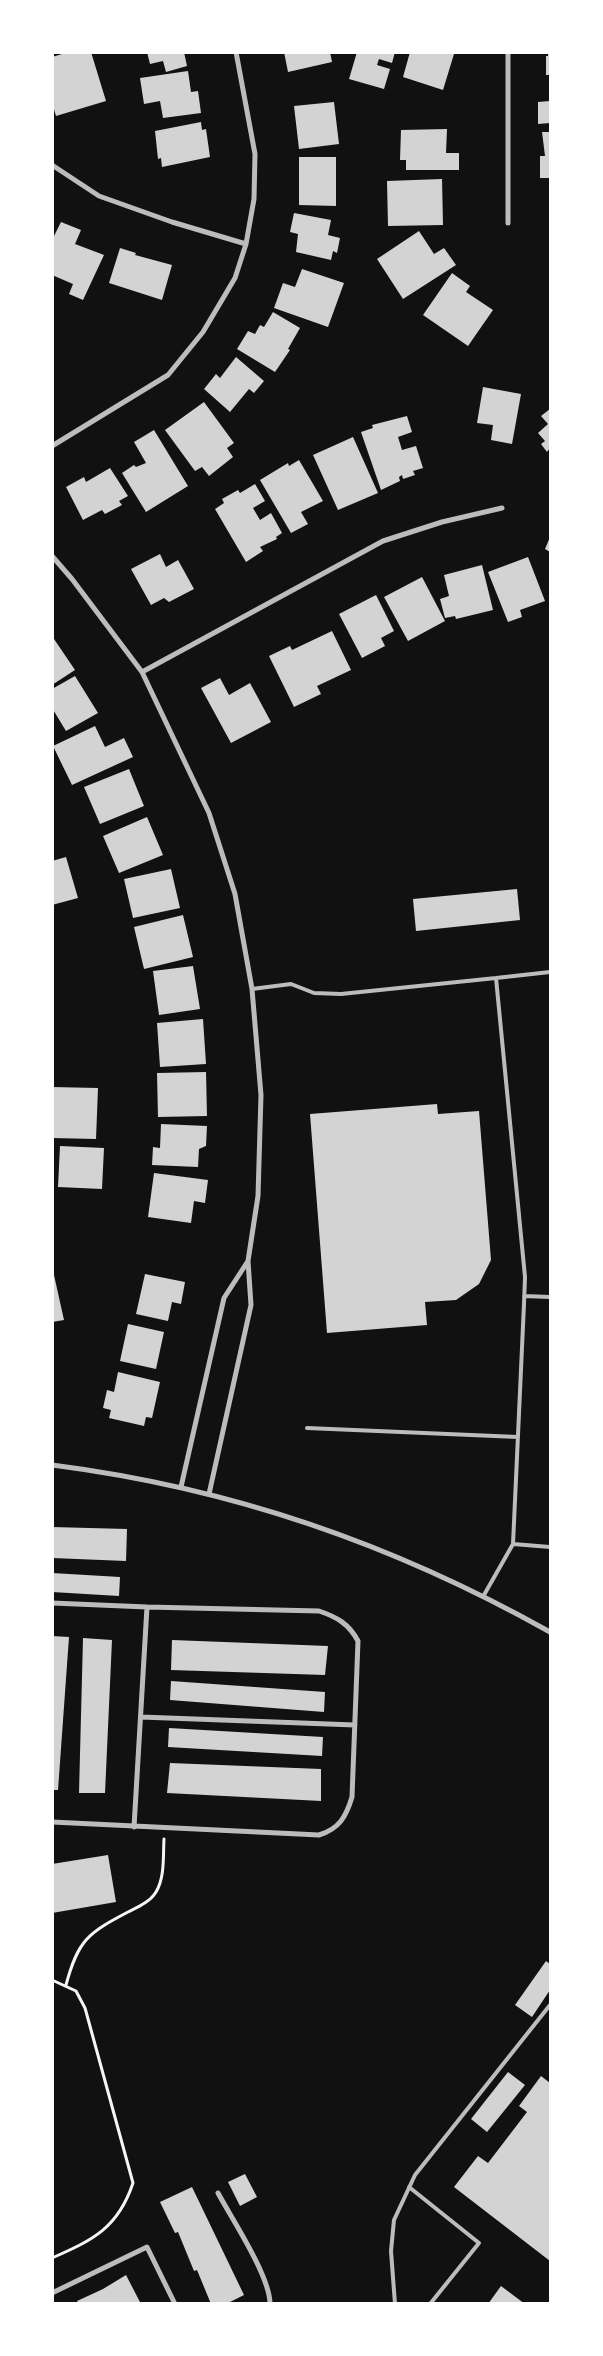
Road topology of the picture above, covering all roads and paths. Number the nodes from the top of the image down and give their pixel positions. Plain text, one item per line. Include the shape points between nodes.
1 (236, 52) edge
2 (508, 52) edge
3 (52, 164) edge
4 (508, 223) dead end
5 (246, 244) junction
6 (52, 446) edge
7 (502, 508) dead end
8 (52, 556) edge
9 (142, 672) junction
10 (550, 972) edge
11 (496, 978) junction
12 (252, 989) junction
13 (248, 1261) junction
14 (524, 1296) junction
15 (550, 1297) edge
16 (307, 1428) dead end
17 (518, 1437) junction
18 (52, 1465) edge
19 (181, 1486) junction
20 (209, 1494) junction
21 (513, 1544) junction
22 (550, 1547) edge
23 (484, 1595) junction
24 (52, 1603) edge
25 (147, 1607) junction
26 (550, 1632) edge
27 (141, 1717) junction
28 (355, 1725) junction
29 (52, 1822) edge
30 (134, 1827) junction
31 (164, 1828) junction
32 (52, 1980) edge
33 (66, 1984) junction
34 (550, 2005) edge
35 (409, 2188) junction
36 (218, 2193) dead end
37 (52, 2258) edge
38 (52, 2293) edge
39 (175, 2304) edge
40 (270, 2304) edge
41 (395, 2304) edge
42 (430, 2304) edge

1 - 5 street via 255,154 254,199
2 - 4 street
3 - 5 street via 98,196
5 - 6 street via 235,278 203,332 168,375
7 - 9 street via 442,522 383,541
8 - 9 street
9 - 12 street via 209,813 235,894
10 - 11 lane
11 - 12 lane via 342,994 314,993 291,984
11 - 14 lane via 522,1240
12 - 13 street via 261,1095 258,1196
13 - 19 street via 224,1298
13 - 20 street via 251,1305
14 - 15 lane
14 - 17 lane
16 - 17 lane
17 - 21 lane
18 - 19 street via 121,1473
19 - 20 street
20 - 23 street via 324,1528 398,1556
21 - 22 lane
21 - 23 lane
23 - 26 street
24 - 25 street
25 - 27 street
25 - 28 street via 319,1611 337,1617 351,1628 358,1640
27 - 28 street
27 - 30 street
28 - 31 street via 352,1797 348,1812 330,1832 319,1835
29 - 30 street
30 - 31 street
31 - 33 path via 161,1880 156,1893 145,1903 97,1928 80,1945
32 - 33 path
33 - 37 path via 76,1990 85,2008 133,2183 110,2226
34 - 35 lane via 415,2175
35 - 41 lane via 394,2220 391,2251
35 - 42 lane via 479,2243
36 - 40 street via 261,2273 270,2293
38 - 39 street via 147,2247

